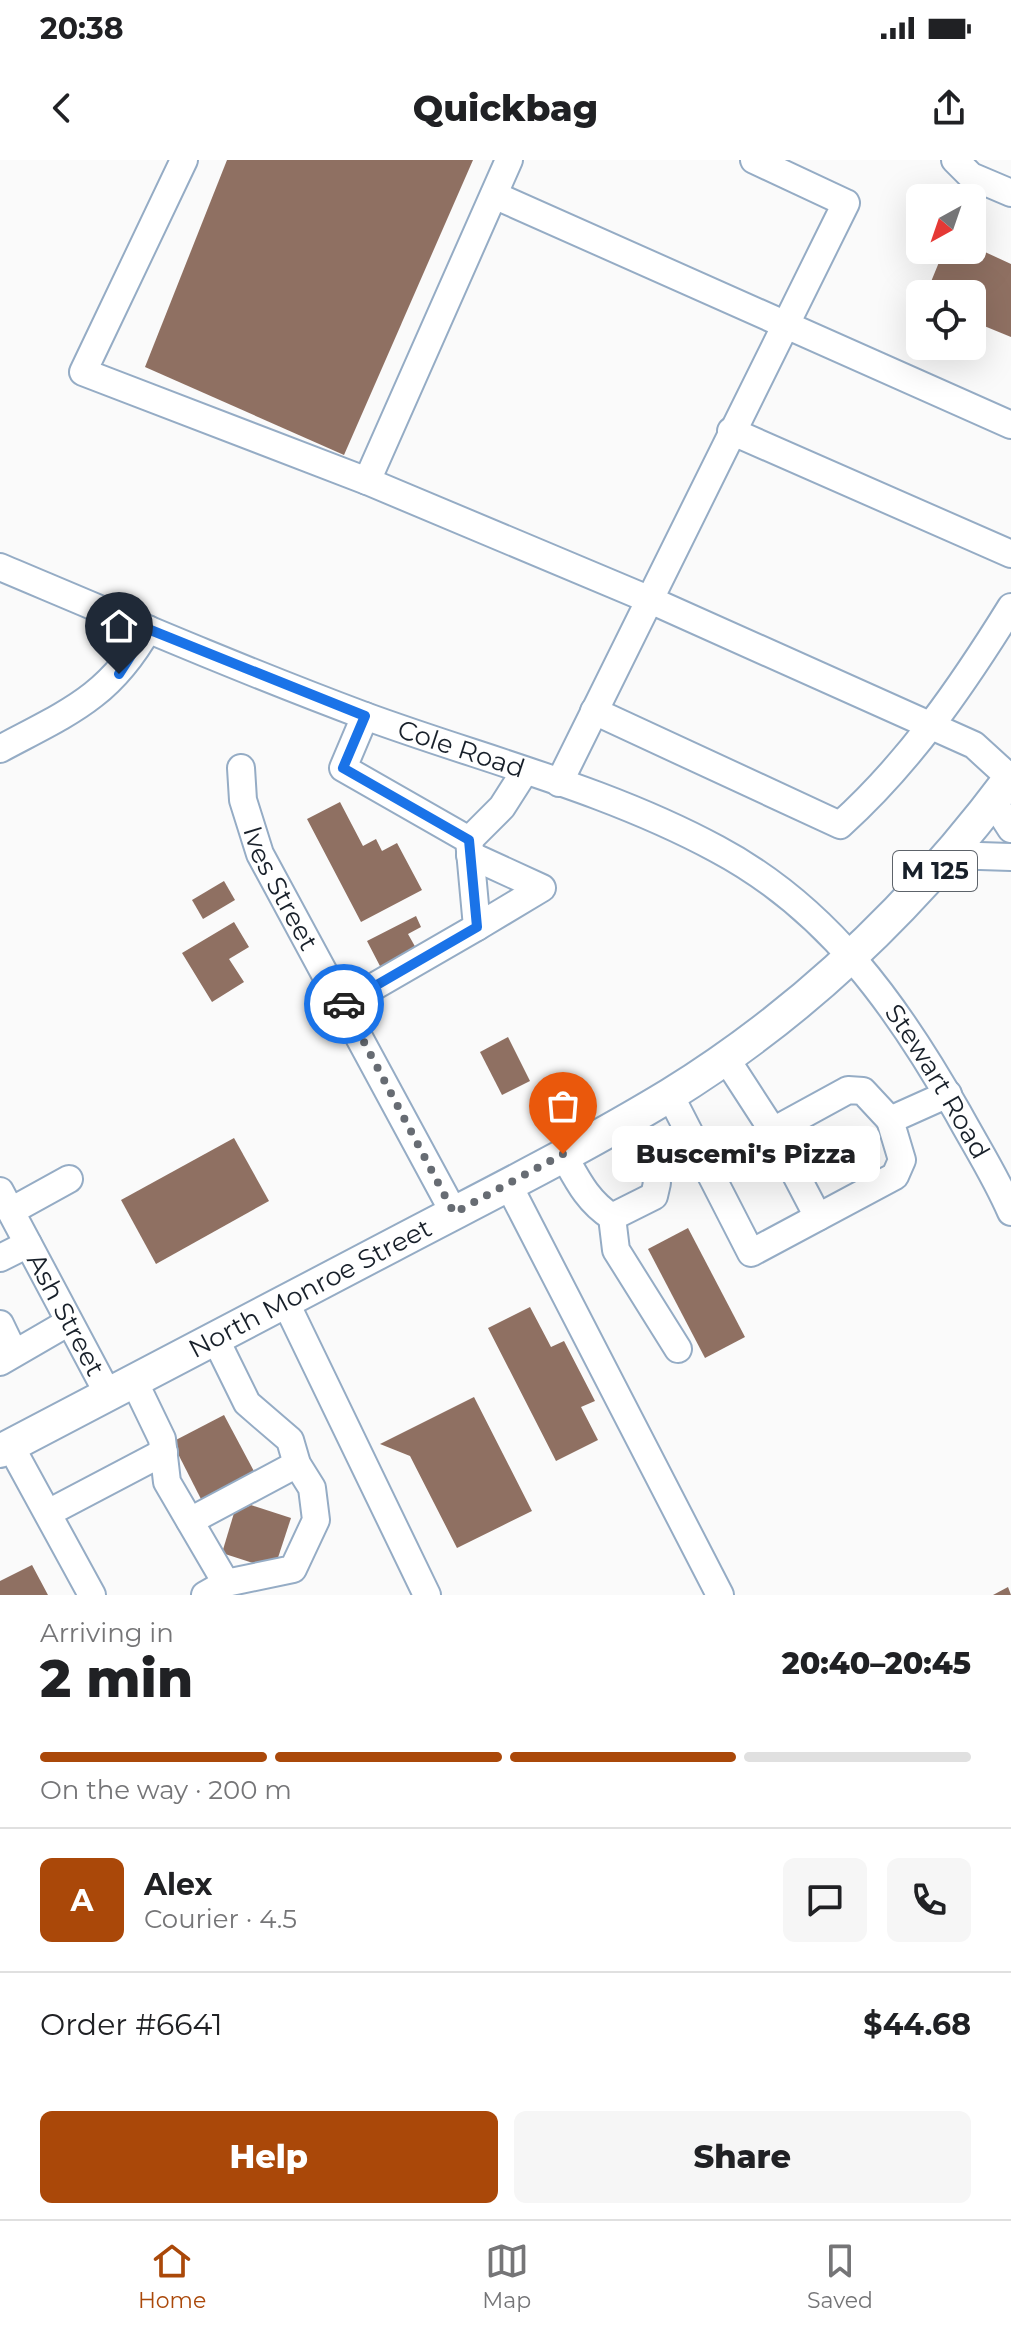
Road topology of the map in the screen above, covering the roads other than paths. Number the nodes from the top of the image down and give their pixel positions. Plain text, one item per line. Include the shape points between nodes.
1 (184, 160) edge
2 (509, 160) edge
3 (754, 160) edge
4 (955, 160) edge
5 (1011, 193) edge
6 (494, 195) junction
7 (783, 325) junction
8 (1011, 425) edge
9 (731, 431) junction
10 (367, 481) junction
11 (1011, 554) edge
12 (0, 567) edge
13 (648, 599) junction
14 (1011, 607) edge
15 (148, 629) junction
16 (594, 711) junction
17 (365, 716) junction
18 (932, 726) junction
19 (0, 749) edge
20 (241, 768) dead end
21 (525, 771) junction
22 (559, 783) junction
23 (1005, 785) edge
24 (1011, 829) edge
25 (469, 847) junction
26 (949, 855) junction
27 (1011, 857) edge
28 (477, 927) junction
29 (852, 958) junction
30 (342, 1005) junction
31 (725, 1057) junction
32 (948, 1094) junction
33 (670, 1095) junction
34 (630, 1116) junction
35 (890, 1120) junction
36 (773, 1131) junction
37 (563, 1154) junction
38 (69, 1179) dead end
39 (508, 1184) junction
40 (5, 1201) edge
41 (1011, 1212) edge
42 (454, 1213) junction
43 (612, 1217) junction
44 (818, 1217) junction
45 (28, 1244) junction
46 (0, 1258) edge
47 (285, 1301) junction
48 (69, 1322) junction
49 (0, 1324) edge
50 (215, 1338) junction
51 (678, 1349) dead end
52 (7, 1358) edge
53 (121, 1388) junction
54 (5, 1448) edge
55 (164, 1452) junction
56 (297, 1464) junction
57 (48, 1513) junction
58 (190, 1521) junction
59 (215, 1589) edge
60 (92, 1595) edge
61 (427, 1595) edge
62 (720, 1595) edge

1 - 10 street via 83,372
2 - 6 street
3 - 7 street via 846,203
4 - 5 street via 971,176
6 - 7 street
6 - 10 street
7 - 8 street
7 - 9 street
9 - 11 street
9 - 13 street
10 - 13 street
12 - 15 street, Cole Road
13 - 16 street
13 - 18 street
14 - 18 street
15 - 17 street, Cole Road
15 - 19 street via 107,687
16 - 18 street via 840,825 874,795
16 - 22 street
17 - 21 street, Cole Road
17 - 25 street via 343,768
18 - 23 street via 974,745
20 - 30 street, Ives Street via 243,800 260,854
21 - 22 street, Cole Road
21 - 25 street
22 - 29 street, Cole Road via 719,850 782,892
23 - 24 street
23 - 26 main road, North Monroe Street / M 125
25 - 28 street
25 - 28 street via 542,888
26 - 27 street
26 - 29 main road, North Monroe Street / M 125
28 - 30 street
29 - 31 main road, North Monroe Street / M 125
29 - 32 street, Stewart Road via 899,1013
30 - 42 street, Ives Street
31 - 33 main road, North Monroe Street / M 125
31 - 36 street
32 - 35 street
32 - 41 street, Stewart Road
33 - 34 main road, North Monroe Street / M 125
33 - 44 street via 751,1253
34 - 37 main road, North Monroe Street / M 125
34 - 43 street via 657,1183 654,1196
35 - 36 street via 863,1091 848,1090
35 - 44 street via 902,1160 895,1176
36 - 44 street
37 - 39 main road, North Monroe Street / M 125
37 - 43 street via 586,1195
38 - 40 street
39 - 42 main road, North Monroe Street / M 125
39 - 62 street
40 - 45 street, Ash Street
42 - 47 main road, North Monroe Street / M 125
43 - 51 street via 616,1250
45 - 46 street
45 - 48 street, Ash Street
47 - 50 main road, North Monroe Street / M 125
47 - 61 street
48 - 52 street
48 - 53 street, Ash Street
49 - 52 street
50 - 53 main road, North Monroe Street / M 125
50 - 56 street via 247,1403 290,1440
53 - 54 main road, North Monroe Street / M 125
53 - 55 street, Ash Street via 162,1439
54 - 57 street
55 - 57 street
55 - 58 street, Ash Street via 167,1482
56 - 58 street
56 - 59 street via 312,1488 316,1520 293,1569
57 - 60 street
58 - 59 street, Ash Street

